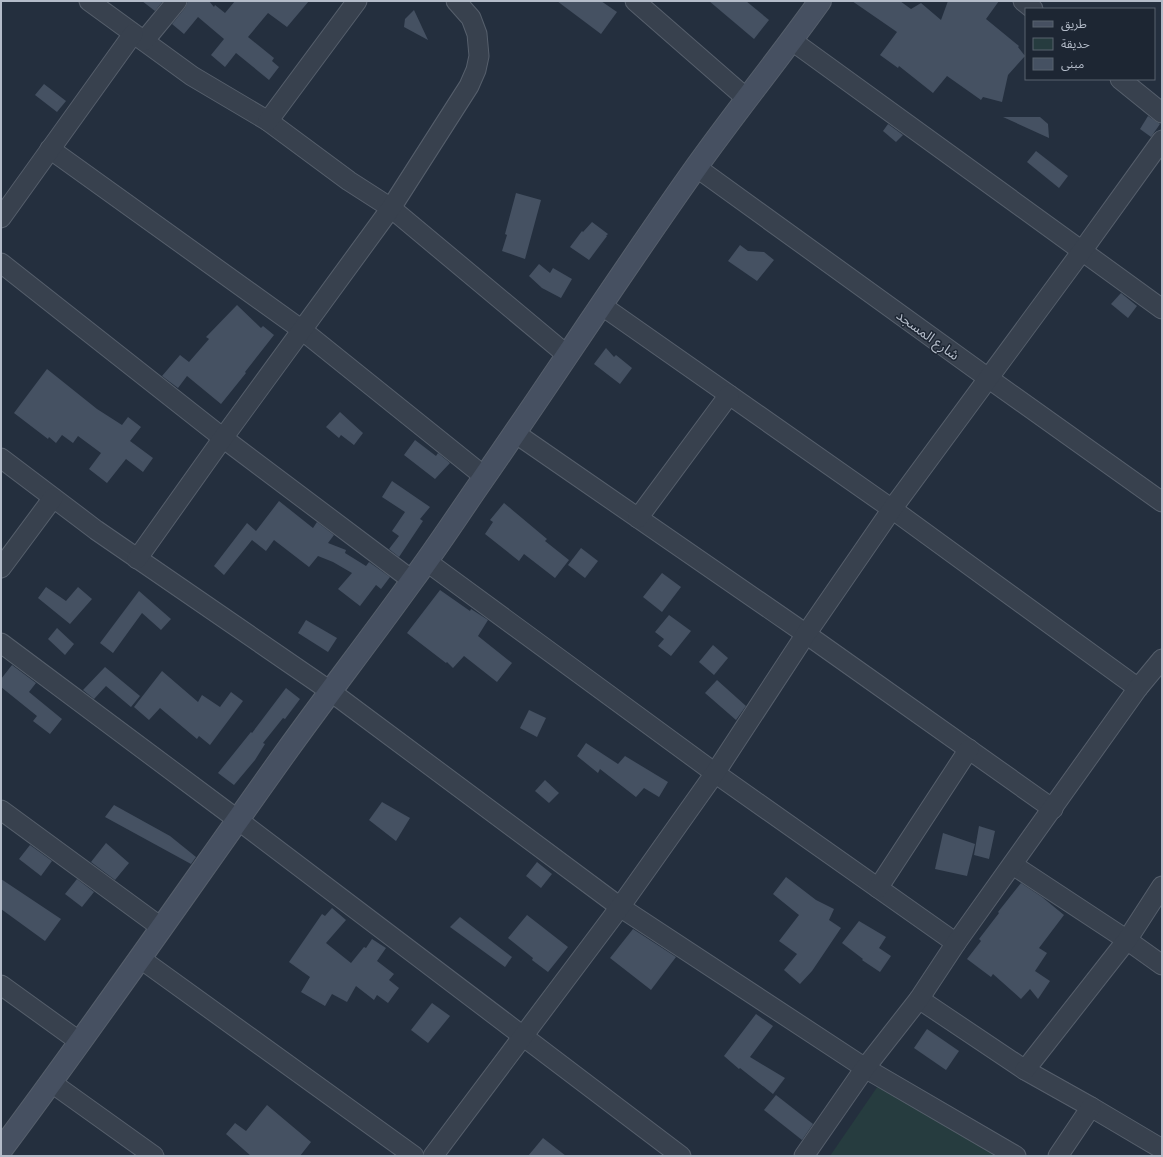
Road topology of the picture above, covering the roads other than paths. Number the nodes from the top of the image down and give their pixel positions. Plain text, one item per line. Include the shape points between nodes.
1 (89, 1) edge
2 (177, 1) edge
3 (357, 1) edge
4 (456, 1) edge
5 (635, 1) edge
6 (820, 1) edge
7 (1023, 1) edge
8 (1032, 8) edge
9 (139, 38) junction
10 (791, 40) junction
11 (1121, 80) edge
12 (746, 98) junction
13 (1162, 113) edge
14 (268, 121) junction
15 (1162, 140) edge
16 (50, 148) junction
17 (696, 167) junction
18 (391, 208) junction
19 (1, 218) edge
20 (1082, 251) junction
21 (1, 263) edge
22 (601, 305) junction
23 (1162, 309) edge
24 (302, 330) junction
25 (567, 355) junction
26 (988, 378) junction
27 (729, 395) junction
28 (514, 432) junction
29 (222, 438) junction
30 (1, 458) edge
31 (485, 477) junction
32 (52, 498) junction
33 (1162, 502) edge
34 (892, 509) junction
35 (638, 518) junction
36 (137, 559) junction
37 (426, 562) junction
38 (1, 568) edge
39 (412, 581) junction
40 (806, 634) junction
41 (1, 643) edge
42 (1162, 660) edge
43 (1138, 688) junction
44 (330, 691) junction
45 (969, 749) junction
46 (715, 773) junction
47 (1053, 809) junction
48 (1, 810) edge
49 (238, 820) junction
50 (1013, 865) junction
51 (1162, 886) edge
52 (878, 888) junction
53 (620, 907) junction
54 (162, 928) junction
55 (1127, 940) junction
56 (956, 943) junction
57 (141, 959) junction
58 (1162, 965) edge
59 (1, 985) edge
60 (918, 999) junction
61 (524, 1036) junction
62 (80, 1042) junction
63 (865, 1068) junction
64 (1026, 1070) junction
65 (52, 1082) junction
66 (1091, 1107) junction
67 (1159, 1142) edge
68 (1, 1150) edge
69 (154, 1156) edge
70 (414, 1156) edge
71 (433, 1156) edge
72 (681, 1156) edge
73 (804, 1156) edge
74 (1016, 1156) edge
75 (1058, 1156) edge

1 - 9 street
2 - 9 street
3 - 14 street
4 - 18 street via 471,18 477,34 476,70 469,86
5 - 12 street
6 - 10 street
7 - 8 street
9 - 14 street via 192,76
9 - 16 street
10 - 12 street
10 - 20 street
11 - 13 street
12 - 17 street
14 - 18 street via 349,181
15 - 20 street
16 - 19 street
16 - 24 street
17 - 22 street
17 - 26 street, شارع المسجد
18 - 24 street
18 - 25 street
20 - 23 street
20 - 26 street
21 - 29 street
22 - 25 street
22 - 27 street
24 - 29 street
24 - 31 street
25 - 28 street
26 - 33 street, شارع المسجد
26 - 34 street
27 - 34 street
27 - 35 street
28 - 31 street
28 - 35 street
29 - 36 street
29 - 39 street
30 - 32 street
31 - 37 street
32 - 36 street
32 - 38 street
34 - 40 street
34 - 43 street
35 - 40 street
36 - 44 street
37 - 39 street
37 - 46 street
39 - 44 street
40 - 45 street
40 - 46 street
41 - 49 street
42 - 43 street
43 - 47 street
44 - 49 street
44 - 53 street
45 - 47 street
45 - 52 street
46 - 52 street
46 - 53 street
47 - 50 street
48 - 54 street
49 - 54 street
49 - 61 street
50 - 55 street
50 - 56 street
51 - 55 street
52 - 56 street
53 - 61 street
53 - 63 street
54 - 57 street
55 - 58 street
55 - 64 street
56 - 60 street
57 - 62 street
57 - 70 street
59 - 62 street
60 - 63 street
60 - 64 street
61 - 71 street
61 - 72 street
62 - 65 street
63 - 73 street
63 - 74 street
64 - 66 street
65 - 68 street
65 - 69 street
66 - 67 street
66 - 75 street

